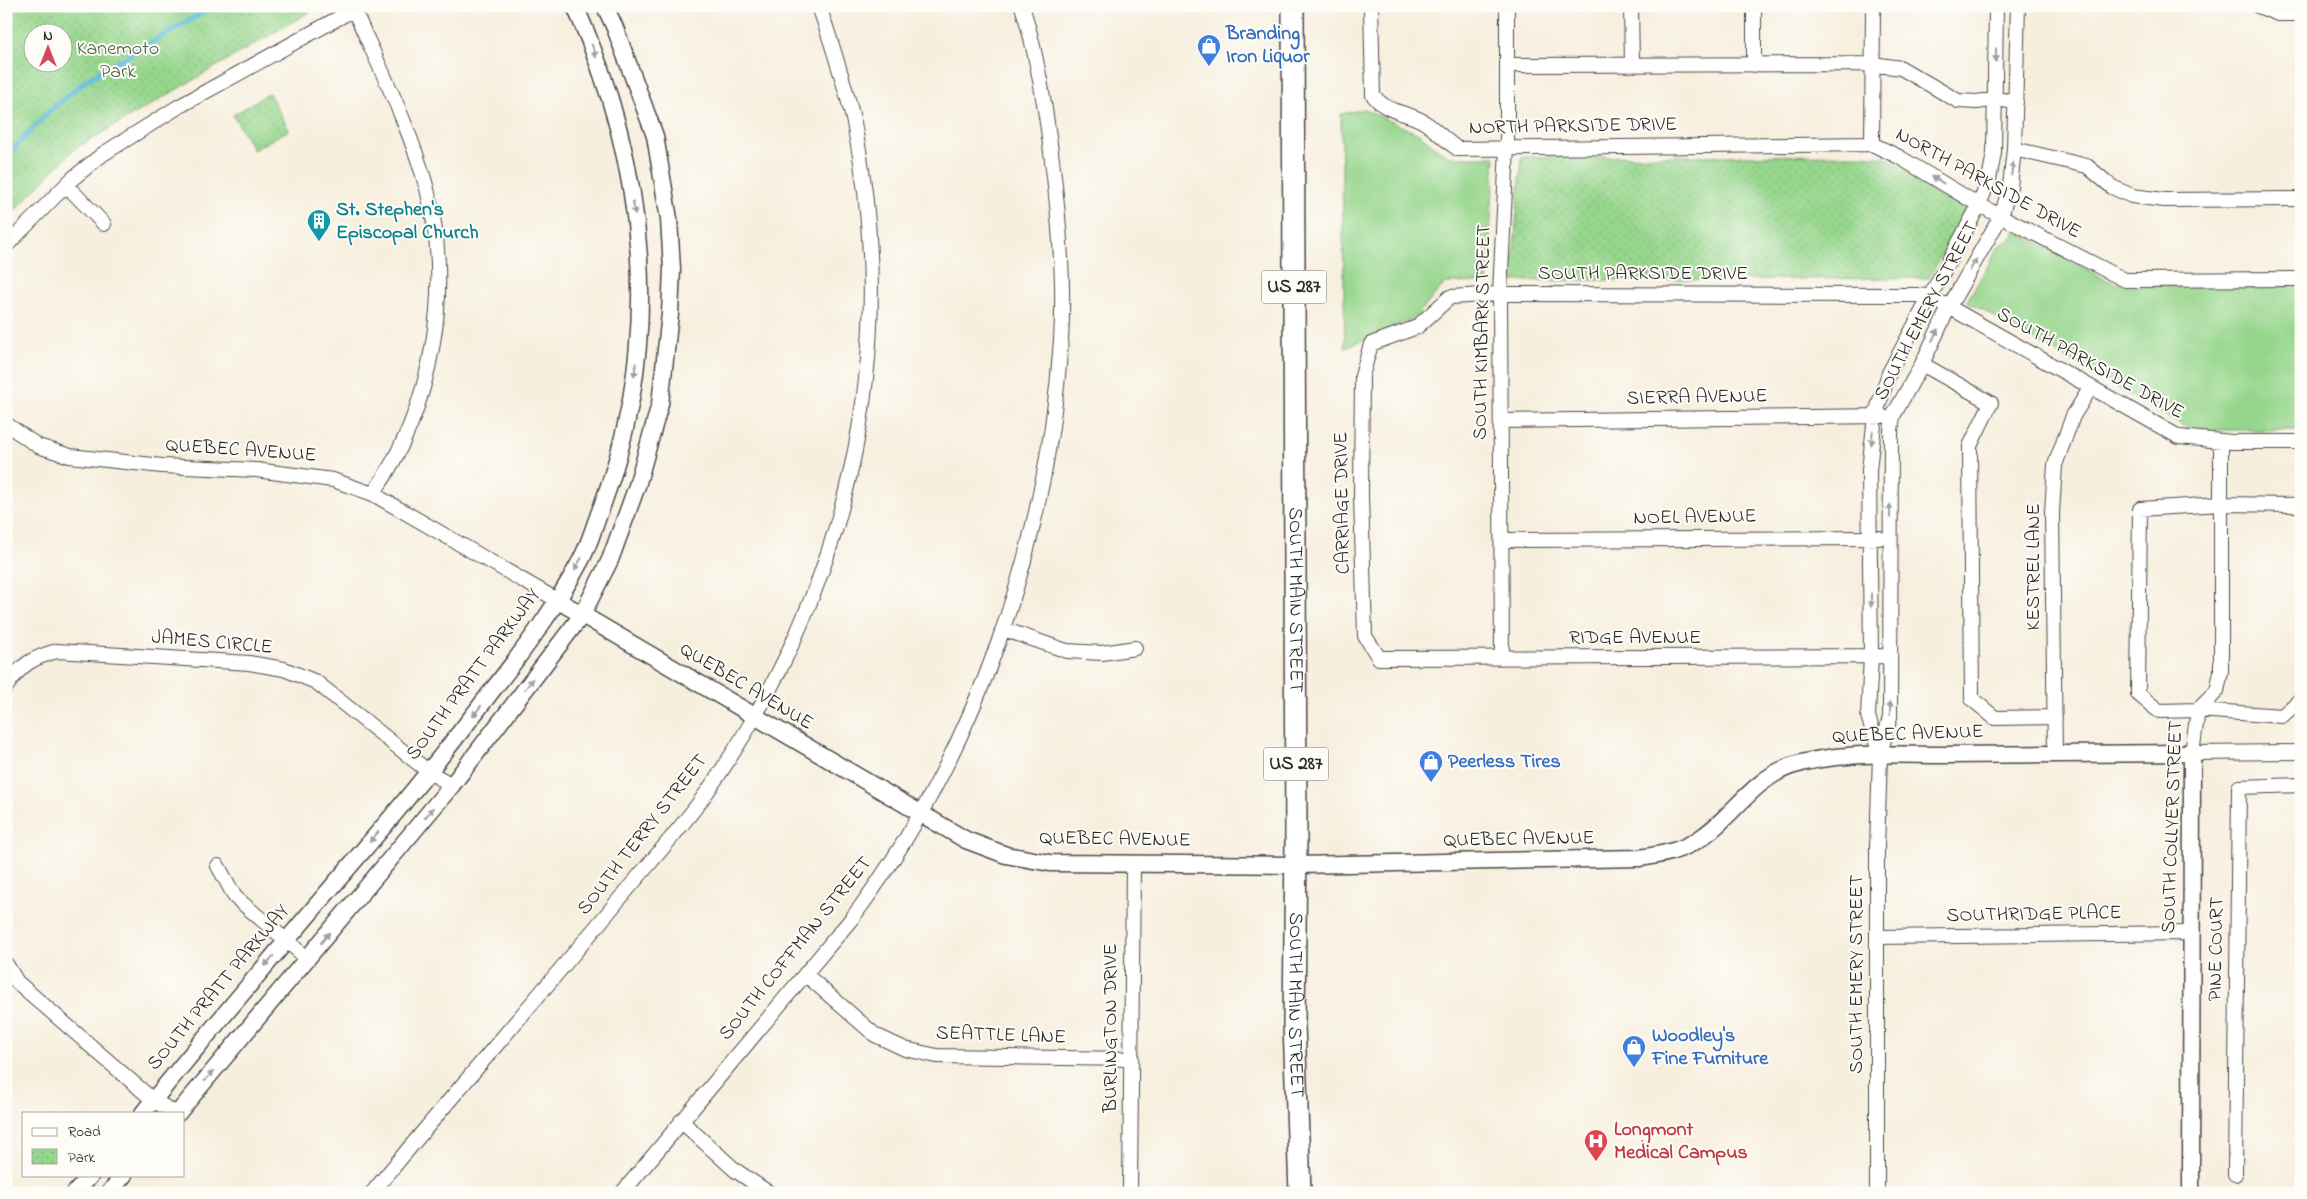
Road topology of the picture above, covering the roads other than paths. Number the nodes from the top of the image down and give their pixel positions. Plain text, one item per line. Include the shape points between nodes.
1 (575, 6) edge
2 (605, 6) edge
3 (819, 6) edge
4 (1022, 6) edge
5 (1293, 6) edge
6 (1371, 6) edge
7 (1508, 6) edge
8 (1631, 6) edge
9 (1754, 6) edge
10 (1873, 6) edge
11 (1996, 6) edge
12 (2018, 6) edge
13 (2258, 6) edge
14 (357, 8) edge
15 (2301, 14) edge
16 (1508, 64) junction
17 (1873, 64) junction
18 (1632, 65) junction
19 (1754, 65) junction
20 (1996, 99) junction
21 (2016, 102) junction
22 (1872, 144) junction
23 (1507, 147) junction
24 (2014, 149) junction
25 (66, 185) junction
26 (2301, 199) edge
27 (1980, 205) junction
28 (2001, 216) junction
29 (104, 224) dead end
30 (6, 246) edge
31 (2301, 279) edge
32 (1500, 294) junction
33 (1930, 297) junction
34 (1951, 308) junction
35 (1371, 344) joint
36 (1922, 364) junction
37 (2091, 387) junction
38 (1875, 416) junction
39 (1893, 416) junction
40 (1502, 421) junction
41 (6, 424) edge
42 (2221, 441) junction
43 (2301, 442) edge
44 (373, 494) junction
45 (2221, 504) junction
46 (2301, 504) edge
47 (1890, 537) junction
48 (1870, 538) junction
49 (1502, 540) junction
50 (557, 600) junction
51 (582, 615) junction
52 (1003, 629) junction
53 (1135, 648) dead end
54 (1871, 656) junction
55 (1890, 656) junction
56 (1379, 658) joint
57 (1502, 658) junction
58 (6, 687) edge
59 (2301, 699) edge
60 (2198, 710) junction
61 (754, 716) junction
62 (2055, 717) junction
63 (2301, 752) edge
64 (2192, 753) junction
65 (2055, 754) junction
66 (1880, 756) junction
67 (429, 772) junction
68 (452, 785) junction
69 (2301, 785) edge
70 (921, 815) junction
71 (1133, 864) junction
72 (1296, 865) junction
73 (218, 866) dead end
74 (2192, 933) junction
75 (1877, 937) junction
76 (286, 941) junction
77 (308, 959) junction
78 (6, 964) edge
79 (805, 974) junction
80 (1132, 1059) junction
81 (153, 1100) junction
82 (144, 1112) edge
83 (174, 1112) edge
84 (177, 1112) edge
85 (681, 1122) junction
86 (2235, 1174) dead end
87 (90, 1176) edge
88 (123, 1176) edge
89 (75, 1193) edge
90 (109, 1193) edge
91 (372, 1193) edge
92 (622, 1193) edge
93 (769, 1193) edge
94 (1130, 1193) edge
95 (1300, 1193) edge
96 (1877, 1193) edge
97 (2191, 1193) edge

1 -> 50 street, SOUTH PRATT PARKWAY via 593,46 615,115 640,244 641,293 632,403 615,470 582,558
2 - 51 street via 655,136 669,219 672,269 660,404 637,486 610,560
3 - 61 street, SOUTH TERRY STREET via 854,122 865,197 870,266 870,342 862,418 851,475 829,553 800,628
4 - 52 street, SOUTH COFFMAN STREET via 1044,101 1054,176 1062,265 1061,339 1054,412 1037,512
5 - 72 main road, SOUTH MAIN STREET / US 287
6 - 23 street, NORTH PARKSIDE DRIVE via 1373,95 1380,104 1426,123 1458,149
7 - 16 street, SOUTH KIMBARK STREET
8 - 18 street
9 - 19 street
10 - 17 street
11 -> 20 street, SOUTH EMERY STREET
12 - 21 street, SOUTH EMERY STREET
13 - 15 street via 2278,14
14 - 25 street via 178,107 103,154
14 - 44 street via 406,126 427,190 436,249 438,292 433,344 421,393 403,441
16 - 18 street
16 - 23 street, SOUTH KIMBARK STREET
17 - 19 street
17 - 20 street via 1901,68 1958,100
17 - 22 street
18 - 19 street
20 - 21 street
20 - 27 street, SOUTH EMERY STREET via 1994,153
21 - 24 street, SOUTH EMERY STREET
22 - 23 street, NORTH PARKSIDE DRIVE
27 -> 22 street, NORTH PARKSIDE DRIVE
23 - 32 street, SOUTH KIMBARK STREET
24 - 26 street via 2087,166 2112,187 2132,196 2164,200
28 -> 24 street, SOUTH EMERY STREET via 2010,187
25 - 29 street
25 - 30 street
27 - 28 street, NORTH PARKSIDE DRIVE
27 - 33 street, SOUTH EMERY STREET
28 - 31 street, NORTH PARKSIDE DRIVE via 2125,280
34 -> 28 street, SOUTH EMERY STREET
32 - 33 street, SOUTH PARKSIDE DRIVE
32 - 35 street, SOUTH PARKSIDE DRIVE via 1450,297 1417,327
32 - 40 street, SOUTH KIMBARK STREET
33 - 34 street, SOUTH PARKSIDE DRIVE
33 - 38 street, SOUTH EMERY STREET via 1890,373
36 -> 34 street, SOUTH EMERY STREET
34 - 37 street, SOUTH PARKSIDE DRIVE
35 - 56 street, CARRIAGE DRIVE via 1362,376 1361,495 1365,636
36 - 39 street, SOUTH EMERY STREET
36 - 62 street via 1991,403 1970,446 1972,699 1995,718
37 - 42 street, SOUTH PARKSIDE DRIVE via 2179,437
37 - 62 street, KESTREL LANE via 2073,416 2055,465 2052,513
38 - 39 street, SIERRA AVENUE
38 - 40 street, SIERRA AVENUE
38 -> 48 street, SOUTH EMERY STREET via 1869,470
47 -> 39 street, SOUTH EMERY STREET via 1889,452
40 - 49 street, SOUTH KIMBARK STREET
41 - 44 street, QUEBEC AVENUE via 38,446 70,456 162,466 294,474 333,480
42 - 43 street, SOUTH PARKSIDE DRIVE
42 - 45 street, SOUTH COLLYER STREET
44 - 50 street, QUEBEC AVENUE
45 - 46 street
45 - 60 street, SOUTH COLLYER STREET via 2221,672 2217,690
45 - 60 street via 2140,509 2138,694 2159,712
47 - 48 street, NOEL AVENUE
47 - 55 street, SOUTH EMERY STREET
48 - 49 street, NOEL AVENUE
48 -> 54 street, SOUTH EMERY STREET
49 - 57 street, SOUTH KIMBARK STREET
50 - 51 street, QUEBEC AVENUE
50 -> 67 street, SOUTH PRATT PARKWAY via 521,653
51 - 61 street, QUEBEC AVENUE
68 -> 51 street
52 - 53 street via 1067,651 1102,653
52 - 70 street, SOUTH COFFMAN STREET via 963,728
54 - 55 street, RIDGE AVENUE
54 - 57 street, RIDGE AVENUE
54 - 66 street, SOUTH EMERY STREET via 1868,716
66 -> 55 street, SOUTH EMERY STREET via 1890,717
56 - 57 street, RIDGE AVENUE
58 - 67 street, JAMES CIRCLE via 18,669 36,657 57,651 249,663 284,669 316,682
59 - 60 street via 2282,716
60 - 64 street, SOUTH COLLYER STREET
61 - 70 street, QUEBEC AVENUE
61 - 91 street, SOUTH TERRY STREET via 706,794
62 - 65 street, KESTREL LANE
63 - 64 street, QUEBEC AVENUE
64 - 65 street, QUEBEC AVENUE
64 - 74 street, SOUTH COLLYER STREET
65 - 66 street, QUEBEC AVENUE
66 - 72 street, QUEBEC AVENUE via 1816,760 1789,767 1759,783 1697,840 1670,854 1550,862
66 - 75 street, SOUTH EMERY STREET
67 - 68 street, JAMES CIRCLE
67 -> 76 street, SOUTH PRATT PARKWAY
77 -> 68 street
69 - 86 street, PINE COURT via 2239,787
70 - 71 street, QUEBEC AVENUE via 966,840 1006,855 1050,863
70 - 79 street, SOUTH COFFMAN STREET via 873,889
71 - 72 street, QUEBEC AVENUE
71 - 80 street, BURLINGTON DRIVE
72 - 95 main road, SOUTH MAIN STREET / US 287 via 1294,1024
73 - 76 street via 235,897
74 - 75 street, SOUTHRIDGE PLACE
74 - 97 street, SOUTH COLLYER STREET
75 - 96 street, SOUTH EMERY STREET
76 - 77 street
76 -> 81 street, SOUTH PRATT PARKWAY
84 -> 77 street
78 - 81 street via 17,982
79 - 80 street, SEATTLE LANE via 875,1034 905,1049 937,1056
79 - 85 street, SOUTH COFFMAN STREET
80 - 94 street, BURLINGTON DRIVE
81 - 82 street, SOUTH PRATT PARKWAY
81 - 83 street
85 - 92 street, SOUTH COFFMAN STREET
85 - 93 street via 735,1170
87 - 89 street
88 - 90 street

